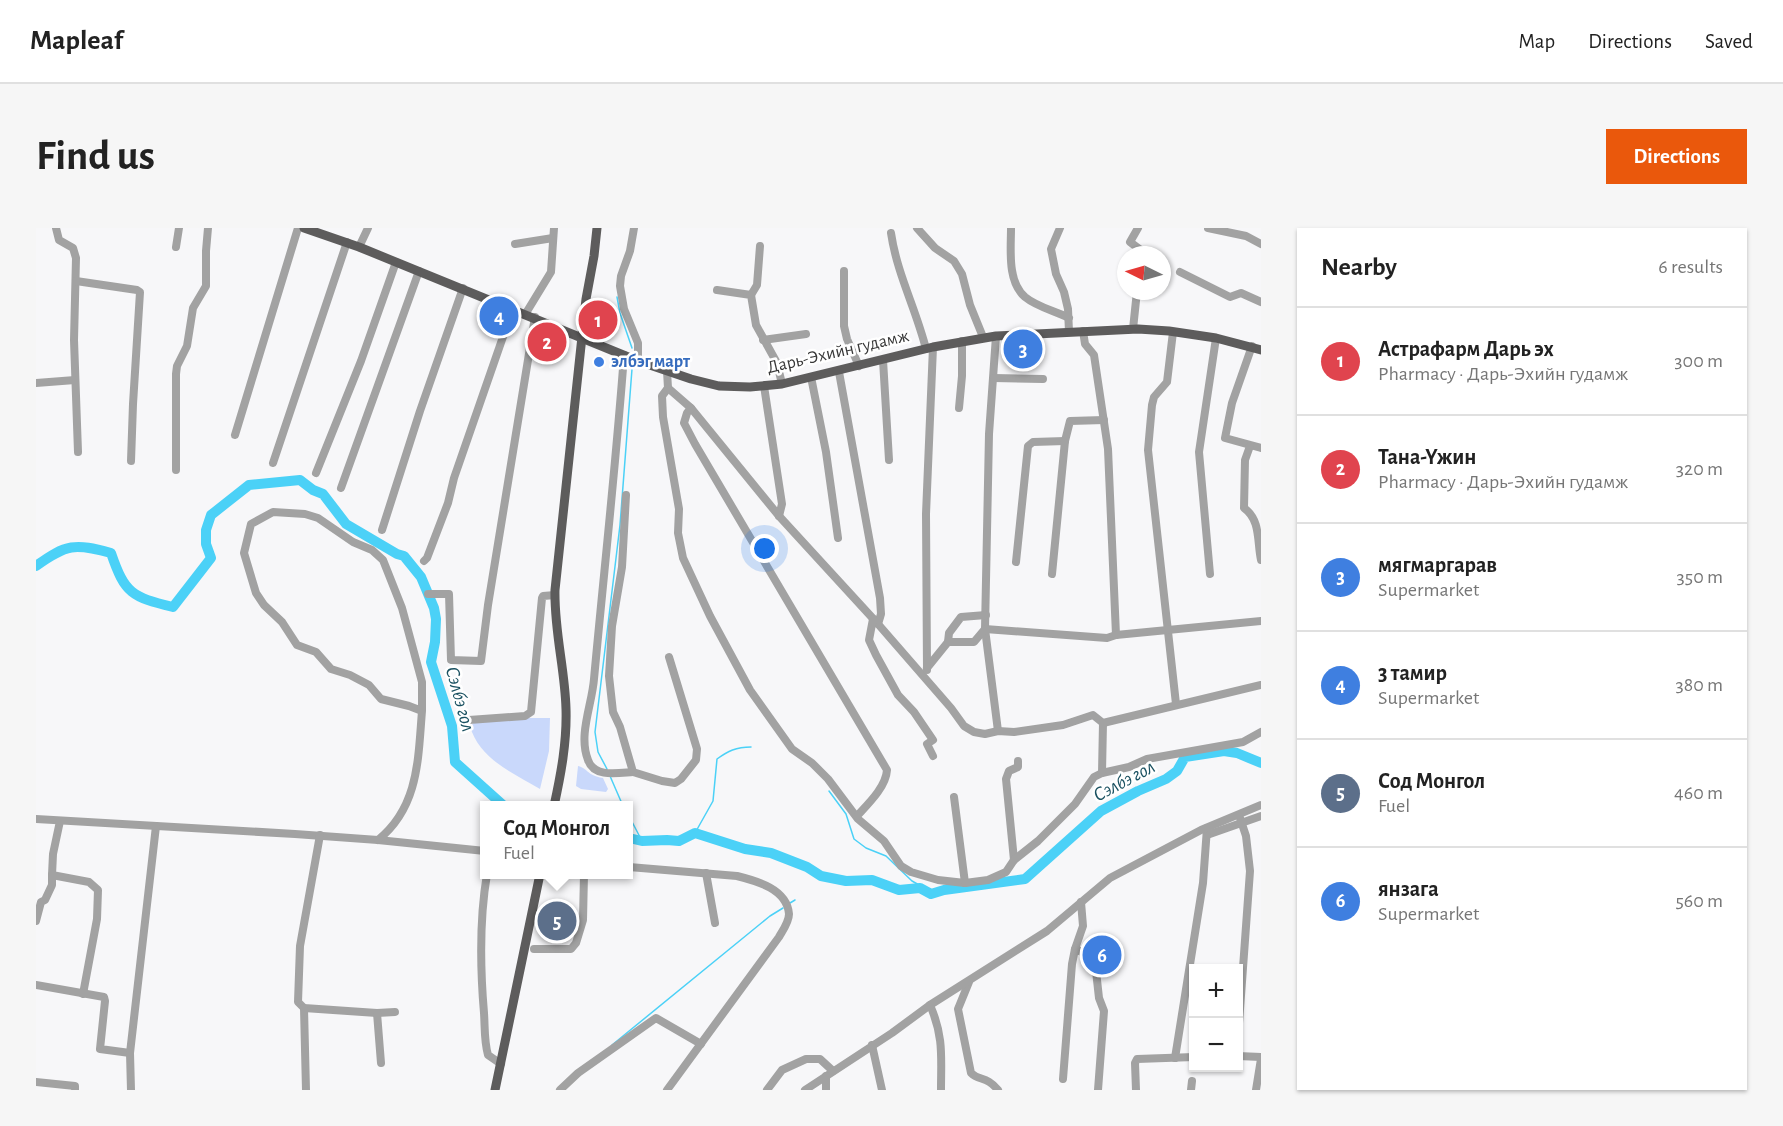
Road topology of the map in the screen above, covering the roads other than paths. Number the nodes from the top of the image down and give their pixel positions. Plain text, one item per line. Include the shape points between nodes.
1 (56, 228) edge
2 (179, 228) edge
3 (208, 228) edge
4 (298, 228) edge
5 (304, 228) edge
6 (368, 228) edge
7 (554, 228) edge
8 (597, 228) edge
9 (634, 228) edge
10 (917, 228) edge
11 (1011, 228) edge
12 (1060, 228) edge
13 (1138, 228) edge
14 (1208, 228) edge
15 (891, 233) dead end
16 (334, 234) edge
17 (553, 238) junction
18 (347, 242) junction
19 (515, 244) dead end
20 (1261, 244) edge
21 (760, 246) dead end
22 (1136, 246) edge
23 (176, 247) dead end
24 (359, 247) junction
25 (396, 262) junction
26 (419, 271) junction
27 (844, 272) dead end
28 (1180, 272) dead end
29 (76, 281) junction
30 (463, 288) junction
31 (717, 290) dead end
32 (751, 296) junction
33 (1136, 300) edge
34 (1261, 302) edge
35 (513, 308) junction
36 (530, 315) junction
37 (1069, 318) junction
38 (1133, 329) junction
39 (1083, 331) junction
40 (1069, 332) junction
41 (1173, 332) junction
42 (806, 334) dead end
43 (996, 336) junction
44 (983, 337) junction
45 (582, 338) junction
46 (1216, 338) junction
47 (763, 340) junction
48 (962, 341) junction
49 (929, 348) junction
50 (1256, 348) edge
51 (624, 355) junction
52 (883, 360) junction
53 (638, 361) junction
54 (859, 366) junction
55 (667, 371) junction
56 (839, 372) junction
57 (810, 378) junction
58 (994, 378) junction
59 (1043, 379) dead end
60 (75, 380) junction
61 (36, 383) edge
62 (782, 384) junction
63 (764, 386) junction
64 (668, 388) junction
65 (691, 408) junction
66 (959, 408) dead end
67 (1104, 420) junction
68 (235, 435) dead end
69 (1065, 441) junction
70 (1250, 446) junction
71 (1261, 448) edge
72 (78, 452) dead end
73 (889, 460) dead end
74 (131, 461) dead end
75 (273, 463) dead end
76 (176, 470) dead end
77 (316, 473) dead end
78 (341, 488) dead end
79 (626, 495) dead end
80 (779, 516) junction
81 (382, 530) dead end
82 (838, 538) dead end
83 (1261, 560) edge
84 (424, 561) dead end
85 (1016, 562) dead end
86 (1052, 574) dead end
87 (1210, 574) dead end
88 (428, 594) dead end
89 (555, 595) junction
90 (986, 615) junction
91 (1261, 621) edge
92 (875, 622) junction
93 (985, 629) junction
94 (1169, 630) junction
95 (1116, 635) junction
96 (948, 642) junction
97 (669, 657) dead end
98 (927, 668) junction
99 (927, 680) junction
100 (1261, 686) edge
101 (1176, 704) junction
102 (422, 711) junction
103 (469, 720) dead end
104 (1103, 723) junction
105 (998, 730) junction
106 (1261, 732) edge
107 (933, 756) dead end
108 (1018, 761) dead end
109 (633, 772) junction
110 (1102, 773) junction
111 (954, 796) dead end
112 (555, 801) edge
113 (1261, 806) edge
114 (1239, 815) junction
115 (857, 816) junction
116 (1261, 816) edge
117 (36, 819) edge
118 (60, 821) junction
119 (1241, 824) junction
120 (156, 826) junction
121 (1207, 831) junction
122 (320, 835) junction
123 (378, 840) junction
124 (480, 850) edge
125 (1014, 860) junction
126 (633, 867) edge
127 (706, 873) junction
128 (52, 875) junction
129 (486, 879) edge
130 (539, 879) edge
131 (584, 879) edge
132 (965, 883) junction
133 (1082, 902) junction
134 (36, 921) edge
135 (715, 923) dead end
136 (534, 949) dead end
137 (1075, 949) junction
138 (969, 981) junction
139 (36, 984) edge
140 (83, 994) junction
141 (930, 1005) junction
142 (304, 1008) junction
143 (395, 1012) dead end
144 (377, 1013) junction
145 (1240, 1018) edge
146 (701, 1044) junction
147 (872, 1045) junction
148 (130, 1053) junction
149 (1243, 1056) edge
150 (1189, 1057) edge
151 (1175, 1058) junction
152 (1261, 1058) edge
153 (381, 1062) dead end
154 (501, 1064) junction
155 (830, 1073) junction
156 (1063, 1079) dead end
157 (36, 1082) edge
158 (75, 1090) edge
159 (132, 1090) edge
160 (306, 1090) edge
161 (495, 1090) edge
162 (560, 1090) edge
163 (667, 1090) edge
164 (767, 1090) edge
165 (806, 1090) edge
166 (826, 1090) edge
167 (882, 1090) edge
168 (941, 1090) edge
169 (998, 1090) edge
170 (1098, 1090) edge
171 (1136, 1090) edge
172 (1256, 1090) edge

1 - 29 street via 59,240 75,252
2 - 23 street
3 - 76 street via 206,286 193,308 187,346 177,366
4 - 68 street
5 - 16 main road, Дарь-Эхийн гудамж
6 - 24 street
7 - 17 street
8 - 45 main road
9 - 53 street via 620,286 624,309 637,339
10 - 44 street via 954,261 962,274
11 - 37 street via 1016,285 1026,297
12 - 37 street via 1051,249
13 - 22 street via 1130,242
14 - 20 street via 1246,236
15 - 49 street via 901,276
16 - 18 main road, Дарь-Эхийн гудамж
17 - 19 street
17 - 36 street via 551,272
18 - 24 main road, Дарь-Эхийн гудамж
18 - 75 street
21 - 32 street
24 - 25 main road, Дарь-Эхийн гудамж
25 - 26 main road, Дарь-Эхийн гудамж
25 - 77 street
26 - 30 main road, Дарь-Эхийн гудамж
26 - 78 street
27 - 54 street via 843,326
28 - 34 street via 1230,297 1241,293
29 - 60 street
29 - 74 street via 140,292
30 - 35 main road, Дарь-Эхийн гудамж
30 - 81 street
31 - 32 street
32 - 47 street
33 - 38 street
35 - 36 main road, Дарь-Эхийн гудамж
35 - 84 street via 448,503
36 - 45 main road, Дарь-Эхийн гудамж
36 - 88 street via 481,661 451,660 449,594
37 - 40 street
38 - 39 main road, Дарь-Эхийн гудамж
38 - 41 main road, Дарь-Эхийн гудамж
39 - 40 main road, Дарь-Эхийн гудамж
39 - 67 street via 1085,344 1094,355
40 - 43 main road, Дарь-Эхийн гудамж
41 - 46 main road, Дарь-Эхийн гудамж
41 - 94 street via 1167,382 1154,396 1152,405 1148,450
42 - 47 street
43 - 44 main road, Дарь-Эхийн гудамж
43 - 58 street
44 - 48 main road, Дарь-Эхийн гудамж
45 - 51 main road, Дарь-Эхийн гудамж
45 - 89 main road
46 - 50 main road, Дарь-Эхийн гудамж
46 - 87 street via 1199,452
47 - 62 street via 777,363
48 - 49 main road, Дарь-Эхийн гудамж
48 - 66 street
49 - 52 main road, Дарь-Эхийн гудамж
49 - 98 street
50 - 70 street via 1232,403 1225,438
51 - 53 main road, Дарь-Эхийн гудамж
51 - 109 street via 614,489 585,750 589,764 602,773
52 - 54 main road, Дарь-Эхийн гудамж
52 - 73 street
53 - 55 main road, Дарь-Эхийн гудамж
54 - 56 main road, Дарь-Эхийн гудамж
55 - 63 main road, Дарь-Эхийн гудамж via 719,386
55 - 64 street
56 - 57 main road, Дарь-Эхийн гудамж
56 - 92 street via 880,598 881,614
57 - 62 main road, Дарь-Эхийн гудамж
57 - 82 street via 826,452
58 - 59 street
58 - 90 street via 989,434
60 - 61 street
60 - 72 street
62 - 63 main road, Дарь-Эхийн гудамж
63 - 80 street via 782,504
64 - 65 street
64 - 115 street via 662,396 663,417 679,508 683,558 750,690 792,749 828,779
65 - 80 street
65 - 115 street via 684,423 694,444 887,770 880,788
67 - 69 street via 1070,421
67 - 95 street
69 - 85 street via 1033,442 1028,446
69 - 86 street
70 - 71 street
70 - 83 street via 1245,460 1244,508 1256,520
79 - 109 street via 609,676 612,712
80 - 92 street
89 - 103 street via 542,598 531,712 525,716
89 - 112 main road via 566,707
90 - 93 street
90 - 96 street via 961,617 949,633
91 - 94 street
92 - 99 street
92 - 107 street via 869,640 898,695 933,740 927,744
93 - 95 street via 1107,638
93 - 96 street via 970,643
93 - 105 street
94 - 95 street
94 - 101 street
96 - 98 street
97 - 109 street via 697,749 696,760 675,783
98 - 99 street
99 - 105 street via 964,726 985,734
100 - 101 street
101 - 104 street
102 - 102 street via 381,699 369,686 331,669 316,652 297,645 256,593 244,553 251,524 273,512 305,513 383,560 402,608 422,682
102 - 123 street via 412,793 396,822
104 - 105 street via 1094,715 1063,725 1014,732
104 - 110 street
106 - 110 street via 1243,742 1148,759
108 - 125 street via 1018,767 1009,771 1005,779
110 - 125 street via 1094,777 1075,804 1038,841
111 - 132 street
113 - 114 street
114 - 119 street
114 - 121 street
115 - 132 street via 884,841 901,866 938,880
116 - 119 street
117 - 118 street
118 - 120 street
118 - 128 street
119 - 121 street
119 - 145 street via 1250,871
120 - 122 street
120 - 148 street
121 - 133 street via 1119,872
121 - 151 street via 1203,883
122 - 123 street
122 - 142 street via 300,946 298,1002
123 - 124 street
125 - 132 street via 1000,876
126 - 127 street
127 - 135 street
127 - 146 street via 737,876 767,886 779,894 789,915 779,937
128 - 134 street via 52,885 41,902
128 - 140 street via 89,882 98,890 97,919
129 - 154 street via 481,909 483,1003 488,1055
130 - 154 main road
131 - 136 street via 583,920 576,943 571,949
133 - 137 street via 1083,926
133 - 138 street via 1047,931
137 - 156 street
137 - 170 street via 1096,971 1104,1011
138 - 141 street
138 - 169 street via 958,1009 971,1073 990,1081
139 - 140 street
140 - 148 street via 105,999 100,1049
141 - 147 street
141 - 168 street via 941,1037
142 - 144 street
142 - 160 street
143 - 144 street
144 - 153 street
146 - 162 street via 656,1018
146 - 163 street
147 - 155 street
147 - 167 street
148 - 159 street
149 - 152 street
150 - 151 street
151 - 171 street via 1137,1059
152 - 172 street
154 - 161 main road
155 - 164 street via 820,1059 806,1059 782,1070
155 - 165 street
155 - 166 street
157 - 158 street via 75,1086

